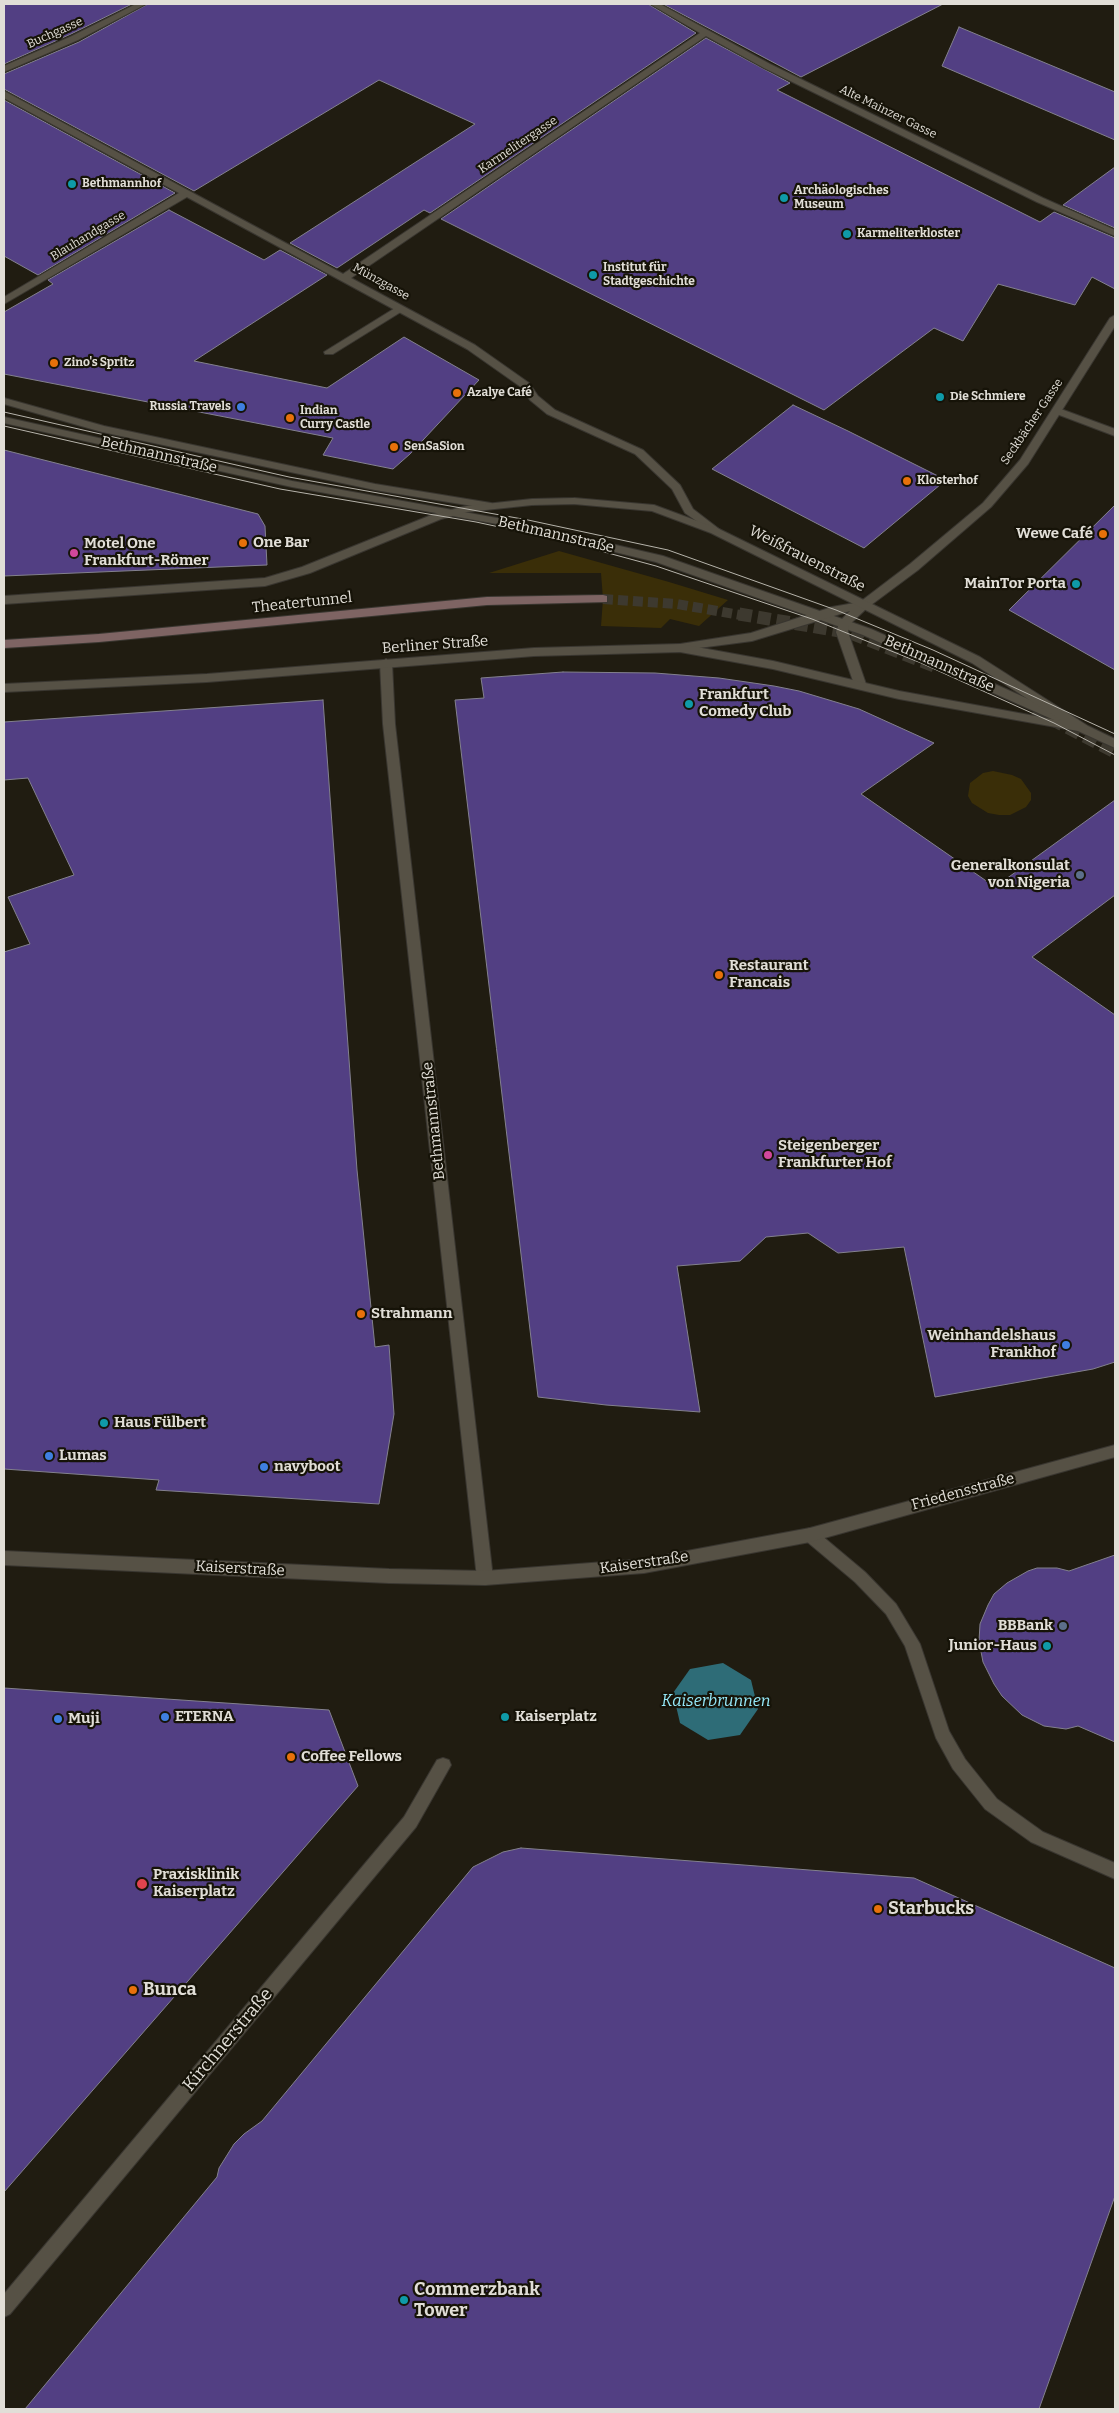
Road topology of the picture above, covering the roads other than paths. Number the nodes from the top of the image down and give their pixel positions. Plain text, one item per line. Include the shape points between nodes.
1 (142, 4) edge
2 (654, 4) edge
3 (705, 33) junction
4 (4, 69) edge
5 (4, 94) edge
6 (186, 193) junction
7 (1115, 233) edge
8 (345, 277) junction
9 (4, 301) edge
10 (400, 308) junction
11 (1115, 318) edge
12 (329, 352) dead end
13 (4, 401) edge
14 (1058, 411) junction
15 (4, 420) edge
16 (1115, 433) edge
17 (491, 506) junction
18 (452, 512) junction
19 (715, 531) junction
20 (604, 599) tunnel mouth
21 (4, 600) edge
22 (863, 605) junction
23 (822, 616) junction
24 (844, 624) junction
25 (4, 644) edge
26 (680, 648) junction
27 (386, 664) junction
28 (860, 684) junction
29 (4, 688) edge
30 (1084, 728) junction
31 (1115, 744) edge
32 (1115, 1451) edge
33 (810, 1535) junction
34 (4, 1558) edge
35 (485, 1578) junction
36 (443, 1766) dead end
37 (1115, 1871) edge
38 (4, 2308) edge

1 - 4 street, Buchgasse
2 - 3 street, Alte Mainzer Gasse
3 - 7 street, Alte Mainzer Gasse via 884,125
3 - 8 street, Karmelitergasse
5 - 6 street, Münzgasse
6 - 8 street, Münzgasse
6 - 9 street, Blauhandgasse
8 - 10 street, Münzgasse
10 - 12 street
10 - 19 street, Münzgasse via 504,368 526,385 534,398 551,412 639,452 676,487 690,511
11 - 14 street, Seckbächer Gasse
13 - 17 street, Bethmannstraße via 102,428 268,465
14 - 16 street
14 - 22 street, Seckbächer Gasse via 1024,462 987,505
15 - 18 lane, Bethmannstraße via 292,484
17 - 18 street
17 - 19 street, Weißfrauenstraße via 532,502 617,503 654,508
18 - 21 street via 306,570 265,582
18 - 23 lane, Bethmannstraße via 659,558
19 - 22 street, Weißfrauenstraße
20 - 25 main road, Theatertunnel via 487,601
22 - 23 street, Berliner Straße
22 - 24 street
22 - 30 street, Weißfrauenstraße via 976,660
23 - 24 lane, Bethmannstraße
23 - 26 street, Berliner Straße via 752,637
24 - 28 street via 842,632
24 - 30 lane, Bethmannstraße
26 - 27 street, Berliner Straße via 534,652
26 - 28 street, Weißfrauenstraße
27 - 29 street, Berliner Straße
27 - 35 street, Bethmannstraße via 389,724
28 - 30 street, Weißfrauenstraße
30 - 31 street, Weißfrauenstraße
32 - 33 street, Friedensstraße
33 - 35 street, Kaiserstraße via 644,1566
33 - 37 street via 860,1577 891,1609 912,1644 942,1733 959,1764 991,1804 1037,1837
34 - 35 street, Kaiserstraße
36 - 38 street, Kirchnerstraße via 410,1822

